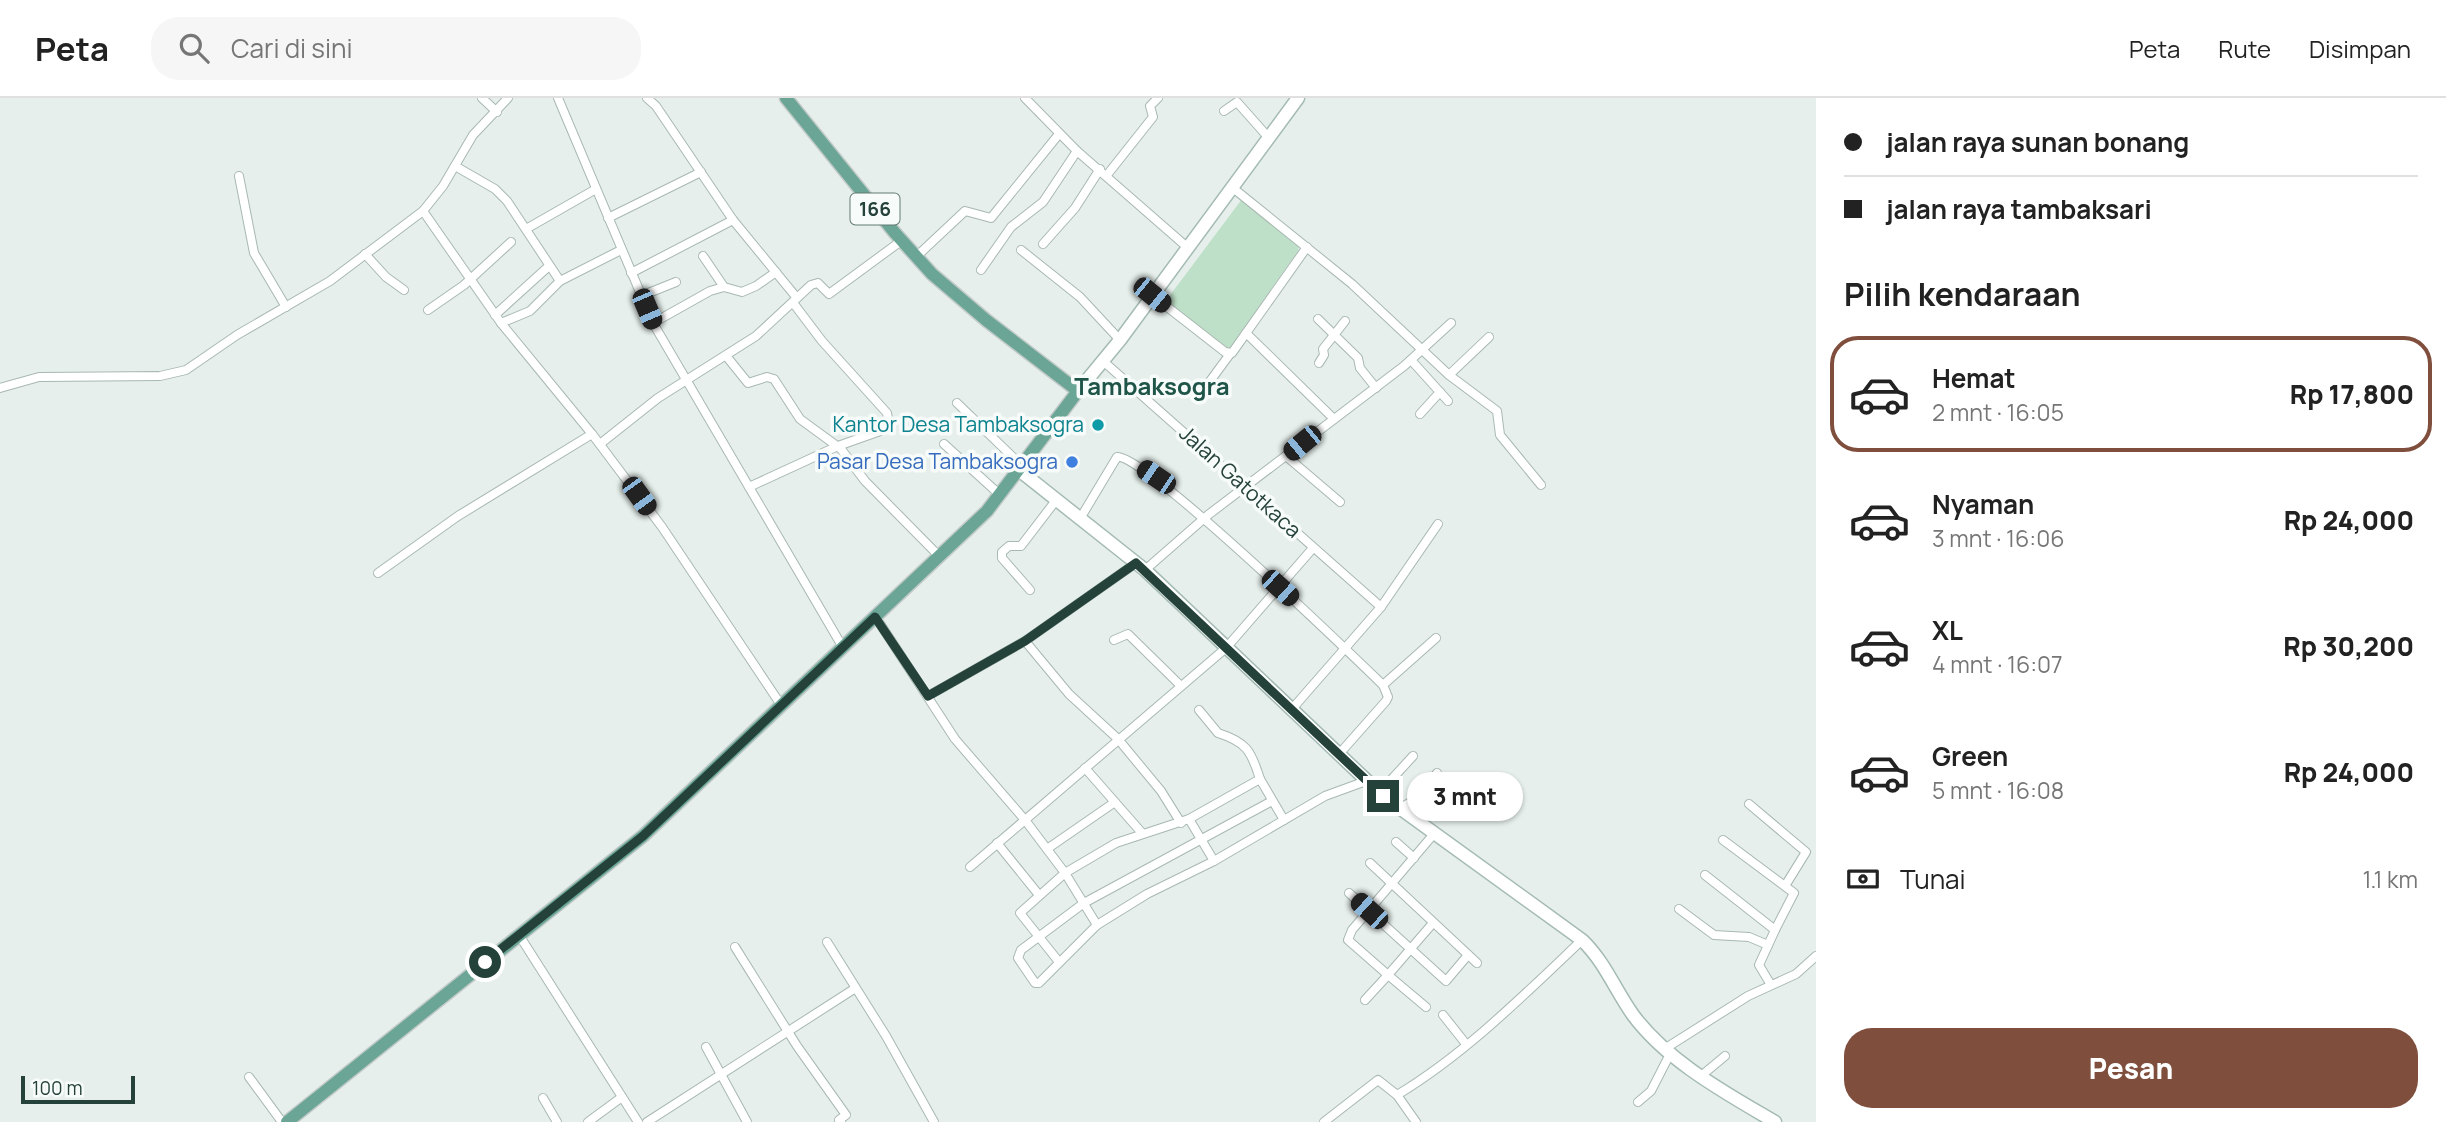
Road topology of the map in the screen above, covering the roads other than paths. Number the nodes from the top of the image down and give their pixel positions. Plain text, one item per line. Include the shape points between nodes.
1 (482, 98) edge
2 (508, 98) edge
3 (558, 98) edge
4 (647, 98) edge
5 (1025, 98) edge
6 (1158, 98) edge
7 (1298, 98) edge
8 (789, 99) edge
9 (1224, 111) dead end
10 (497, 112) junction
11 (1059, 134) junction
12 (1268, 137) junction
13 (1077, 151) junction
14 (455, 166) junction
15 (701, 172) junction
16 (1104, 172) junction
17 (239, 176) dead end
18 (1233, 188) junction
19 (596, 189) junction
20 (423, 211) junction
21 (608, 218) junction
22 (733, 219) junction
23 (526, 229) junction
24 (901, 241) junction
25 (511, 242) dead end
26 (1043, 244) dead end
27 (1187, 247) junction
28 (1307, 247) junction
29 (621, 250) junction
30 (1021, 250) dead end
31 (365, 254) junction
32 (704, 256) dead end
33 (916, 257) junction
34 (549, 266) junction
35 (981, 270) dead end
36 (776, 272) junction
37 (631, 273) junction
38 (470, 278) junction
39 (560, 281) junction
40 (676, 282) dead end
41 (724, 287) junction
42 (404, 290) dead end
43 (1152, 295) junction
44 (641, 296) junction
45 (796, 301) junction
46 (286, 307) junction
47 (428, 310) dead end
48 (495, 315) junction
49 (1318, 319) dead end
50 (1345, 321) dead end
51 (501, 323) junction
52 (653, 323) junction
53 (1451, 323) dead end
54 (1247, 333) junction
55 (1335, 335) junction
56 (1489, 337) dead end
57 (1120, 340) junction
58 (1421, 350) junction
59 (1230, 354) junction
60 (727, 357) junction
61 (1103, 360) junction
62 (1411, 360) junction
63 (1320, 363) dead end
64 (1449, 375) junction
65 (685, 381) junction
66 (0, 388) edge
67 (1376, 388) junction
68 (1078, 391) junction
69 (1202, 392) dead end
70 (1440, 392) junction
71 (1448, 401) dead end
72 (957, 403) dead end
73 (1420, 414) dead end
74 (1334, 419) junction
75 (592, 434) junction
76 (600, 444) junction
77 (944, 444) dead end
78 (838, 446) junction
79 (1286, 456) junction
80 (1020, 468) junction
81 (1541, 485) dead end
82 (1247, 486) junction
83 (749, 487) junction
84 (999, 494) junction
85 (1056, 499) junction
86 (1340, 502) dead end
87 (1081, 517) junction
88 (1204, 519) junction
89 (1438, 524) dead end
90 (1313, 548) junction
91 (939, 556) junction
92 (1141, 567) junction
93 (377, 573) dead end
94 (1280, 588) junction
95 (1030, 590) dead end
96 (1381, 607) junction
97 (875, 617) junction
98 (1436, 638) dead end
99 (1114, 640) dead end
100 (1025, 641) junction
101 (842, 646) junction
102 (1226, 648) junction
103 (1345, 649) junction
104 (1383, 685) junction
105 (1181, 686) junction
106 (928, 696) junction
107 (781, 705) junction
108 (1292, 709) junction
109 (1199, 710) dead end
110 (1118, 739) junction
111 (1340, 753) junction
112 (1413, 755) dead end
113 (1085, 768) junction
114 (1437, 774) dead end
115 (1260, 779) junction
116 (1366, 781) junction
117 (1379, 793) junction
118 (1272, 801) junction
119 (1115, 802) junction
120 (1749, 804) dead end
121 (1400, 808) junction
122 (1025, 820) junction
123 (1284, 820) junction
124 (1185, 821) junction
125 (1142, 833) junction
126 (1433, 835) junction
127 (1201, 839) junction
128 (1723, 840) dead end
129 (1396, 842) dead end
130 (997, 843) junction
131 (1047, 849) junction
132 (1414, 858) junction
133 (1214, 861) junction
134 (1370, 863) dead end
135 (970, 867) dead end
136 (1065, 873) junction
137 (1705, 875) dead end
138 (1392, 884) junction
139 (1786, 886) junction
140 (1349, 893) dead end
141 (1039, 895) junction
142 (1084, 903) junction
143 (1679, 909) dead end
144 (1369, 911) junction
145 (1433, 923) junction
146 (1097, 925) junction
147 (1775, 930) junction
148 (519, 935) junction
149 (1038, 937) junction
150 (1582, 940) junction
151 (827, 942) dead end
152 (1768, 945) junction
153 (735, 947) dead end
154 (1410, 948) junction
155 (1468, 955) junction
156 (1816, 956) edge
157 (1059, 962) junction
158 (1477, 963) dead end
159 (1388, 975) junction
160 (1771, 985) junction
161 (854, 989) junction
162 (1364, 1000) dead end
163 (1426, 1007) dead end
164 (1443, 1015) dead end
165 (787, 1030) junction
166 (1466, 1044) junction
167 (706, 1047) dead end
168 (1669, 1050) junction
169 (1725, 1056) dead end
170 (721, 1075) junction
171 (1701, 1076) junction
172 (249, 1077) dead end
173 (1397, 1095) junction
174 (622, 1097) junction
175 (542, 1098) dead end
176 (1638, 1102) dead end
177 (284, 1122) edge
178 (557, 1122) edge
179 (588, 1122) edge
180 (638, 1122) edge
181 (647, 1122) edge
182 (747, 1122) edge
183 (841, 1122) edge
184 (934, 1122) edge
185 (1324, 1122) edge
186 (1416, 1122) edge
187 (1775, 1122) edge

1 - 10 street
2 - 10 street
3 - 19 street
4 - 15 street
5 - 11 street
6 - 16 street via 1150,106 1153,117
7 - 12 street
8 - 24 main road, 166
9 - 12 street via 1237,102
10 - 14 street via 473,135
11 - 13 street
11 - 33 street via 991,218 965,211
12 - 18 street
13 - 16 street
13 - 35 street via 1043,202 1011,227
14 - 20 street
14 - 23 street via 500,193
15 - 21 street
15 - 22 street
16 - 26 street
16 - 27 street
17 - 46 street via 254,254
18 - 27 street
18 - 28 street
19 - 21 street
19 - 23 street
20 - 31 street
20 - 38 street
21 - 29 street
22 - 36 street
22 - 37 street
23 - 34 street
24 - 33 main road, 166
24 - 45 street via 830,294 816,282
25 - 38 street
27 - 43 street
28 - 54 street
28 - 58 street
29 - 37 street
29 - 39 street
30 - 57 street via 1080,297
31 - 42 street
31 - 46 street
32 - 41 street
33 - 68 main road, 166 via 975,311
34 - 39 street
34 - 48 street
36 - 41 street via 741,292
36 - 45 street
37 - 44 street
38 - 47 street
38 - 48 street
39 - 51 street via 530,311
40 - 44 street
41 - 52 street
43 - 57 street
43 - 59 street
44 - 52 street
45 - 60 street
45 - 78 street via 822,341 889,416 886,429
46 - 66 street via 173,374 39,377
48 - 51 street
49 - 55 street
50 - 55 street
51 - 75 street
52 - 65 street
53 - 58 street
54 - 59 street
54 - 74 street
55 - 63 street via 1323,349
55 - 67 street via 1358,358
56 - 64 street
57 - 61 street
58 - 62 street
58 - 64 street
59 - 69 street
60 - 65 street
60 - 78 street via 748,383 774,379 800,419
61 - 68 street
61 - 82 street, Jalan Gatotkaca
62 - 67 street
62 - 70 street
64 - 81 street via 1497,411 1500,435
65 - 76 street
65 - 83 street
67 - 74 street
68 - 80 main road
70 - 71 street
70 - 73 street
72 - 80 street
74 - 79 street
75 - 76 street
75 - 93 street via 458,516
76 - 107 street via 662,527
77 - 84 street
78 - 83 street
78 - 91 street via 865,481
79 - 82 street
79 - 86 street
80 - 84 main road
80 - 85 street
82 - 88 street
82 - 90 street, Jalan Gatotkaca
83 - 101 street
84 - 91 main road
85 - 87 street
85 - 95 street via 1021,546 1009,546 1002,552 1002,558
87 - 88 street via 1122,455 1156,477
87 - 92 street
88 - 92 street
88 - 94 street
89 - 96 street
90 - 94 street
90 - 96 street, Jalan Gatotkaca
91 - 97 main road
92 - 100 street
92 - 102 street
94 - 102 street
94 - 103 street
96 - 103 street
97 - 101 main road
97 - 106 street
98 - 104 street
99 - 105 street via 1128,634
100 - 106 street
100 - 110 street via 1069,694
101 - 107 main road
102 - 105 street
102 - 108 street
103 - 104 street
103 - 108 street
104 - 111 street via 1386,701
105 - 110 street
106 - 122 street via 955,739
107 - 148 main road via 643,836
108 - 111 street
109 - 115 street via 1215,731 1232,736 1244,747
110 - 113 street
110 - 124 street
111 - 116 street
112 - 117 street
113 - 119 street
113 - 122 street
114 - 121 street via 1413,801
115 - 118 street
115 - 124 street
116 - 117 street
116 - 123 street via 1325,796
117 - 121 street
118 - 123 street
118 - 127 street
119 - 125 street
119 - 131 street
120 - 139 street via 1806,852
121 - 126 street
122 - 130 street
122 - 131 street
123 - 133 street
124 - 125 street
124 - 127 street
125 - 136 street
126 - 132 street
126 - 150 street
127 - 133 street
127 - 142 street
128 - 139 street
129 - 132 street
130 - 135 street
130 - 141 street
131 - 136 street
132 - 138 street
133 - 146 street
134 - 138 street
136 - 141 street
136 - 142 street
137 - 147 street
138 - 144 street
138 - 145 street
139 - 147 street via 1794,896
140 - 144 street
141 - 149 street via 1020,913
142 - 146 street
142 - 149 street
143 - 152 street via 1714,935 1749,937
144 - 154 street
144 - 159 street via 1348,940
145 - 154 street
145 - 155 street
146 - 157 street
147 - 152 street
148 - 174 street
148 - 177 main road
149 - 157 street
149 - 157 street via 1018,955 1021,967 1039,983
150 - 166 street
150 - 168 street via 1605,966 1634,1016
151 - 161 street
152 - 160 street via 1759,965
153 - 165 street
154 - 155 street via 1446,981
154 - 159 street
155 - 158 street
156 - 160 street via 1796,974
159 - 162 street
159 - 163 street
160 - 168 street via 1708,1019
161 - 165 street
161 - 184 street
164 - 166 street
165 - 170 street
165 - 183 street via 846,1115
166 - 173 street
167 - 170 street
168 - 171 street
168 - 176 street via 1651,1091
169 - 171 street
170 - 181 street
170 - 182 street
171 - 187 street
172 - 177 street
173 - 185 street via 1378,1080
173 - 186 street
174 - 179 street
174 - 180 street
175 - 178 street

